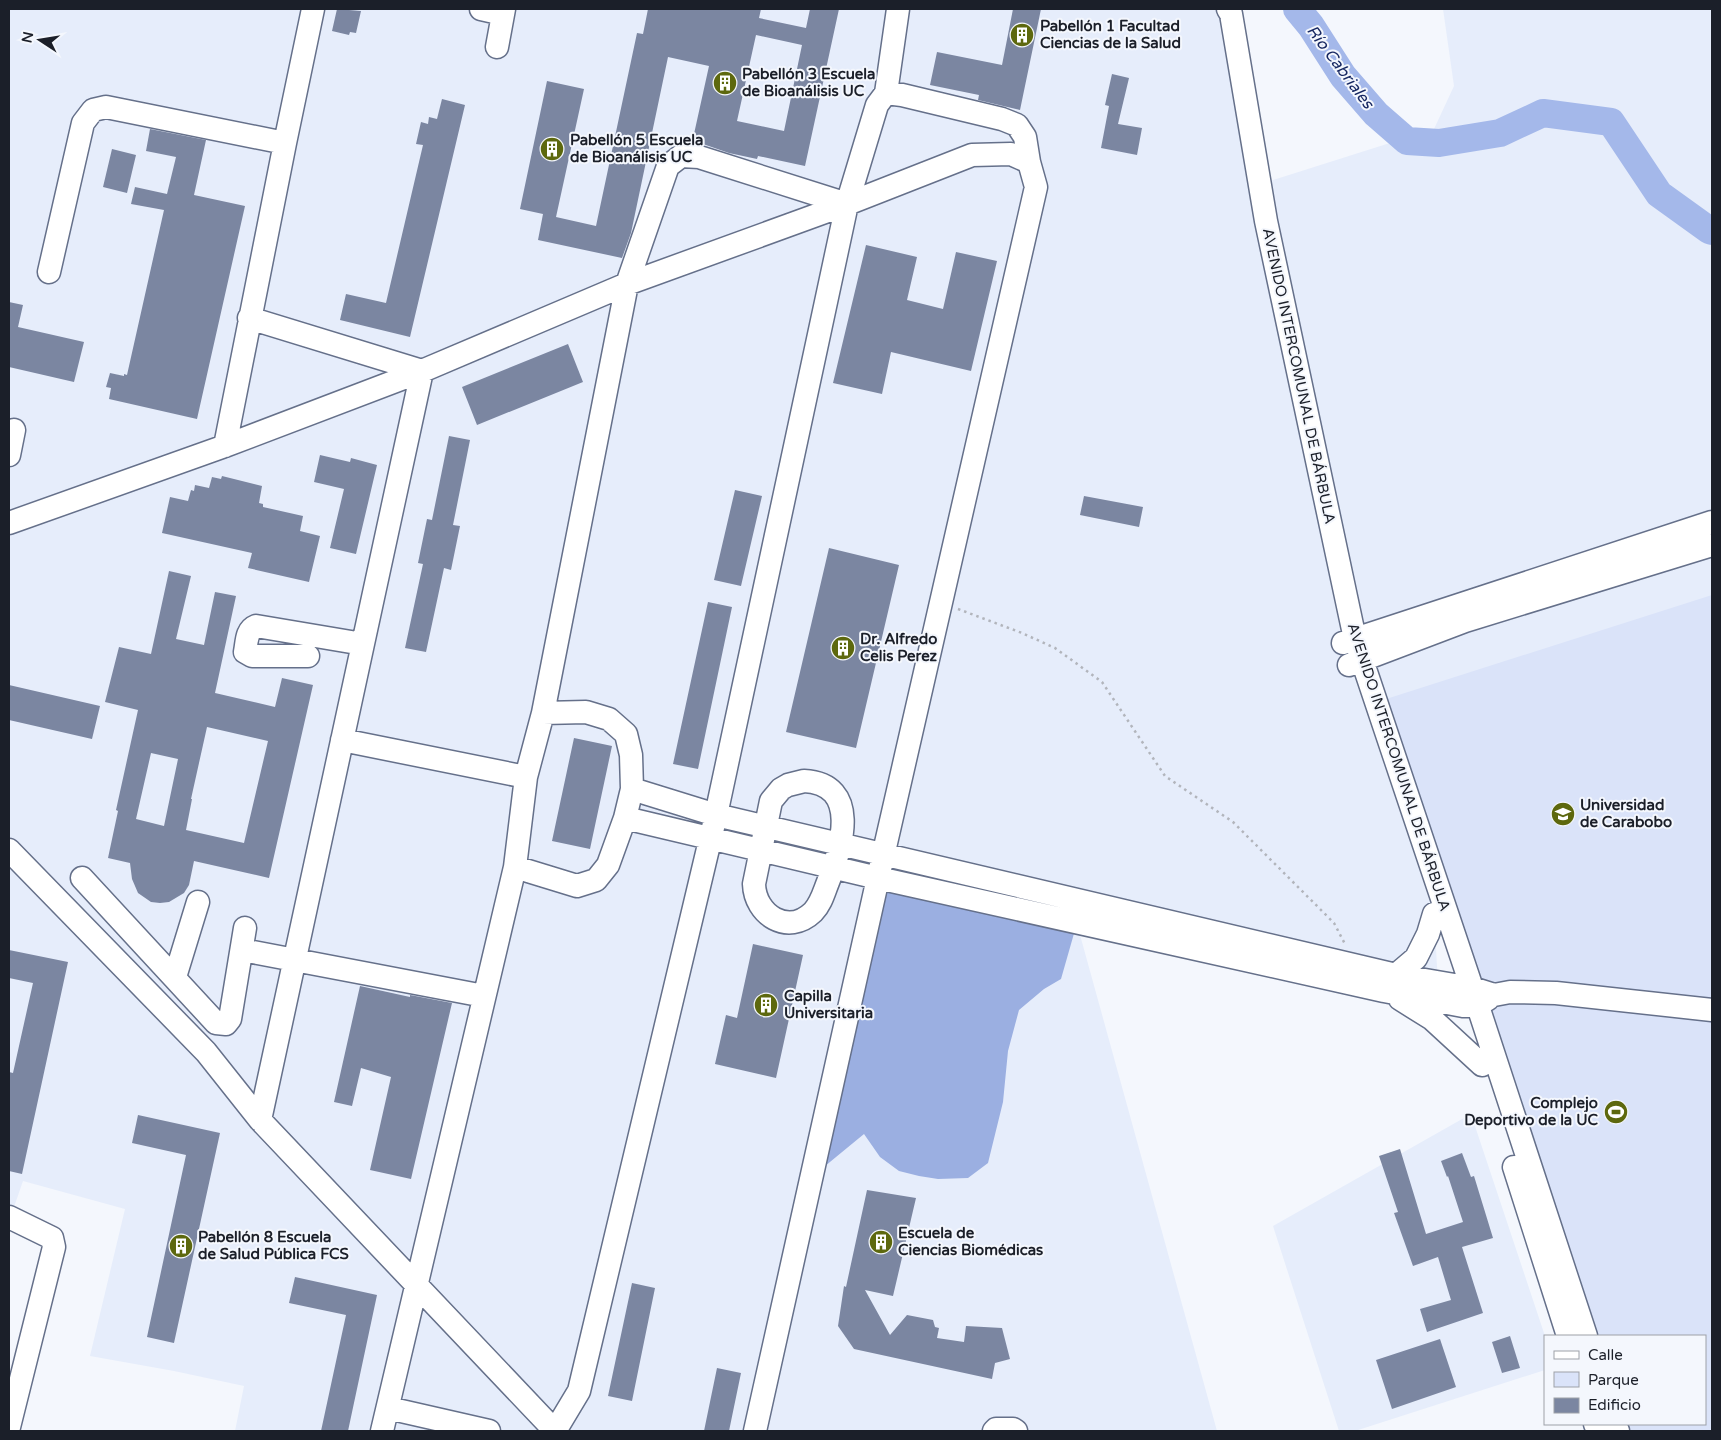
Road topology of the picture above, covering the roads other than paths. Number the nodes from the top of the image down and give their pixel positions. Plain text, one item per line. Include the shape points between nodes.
1 (313, 9) edge
2 (482, 9) edge
3 (898, 9) edge
4 (1215, 9) edge
5 (1228, 9) edge
6 (504, 11) edge
7 (497, 47) dead end
8 (886, 93) junction
9 (285, 143) junction
10 (1029, 162) junction
11 (847, 204) junction
12 (49, 272) dead end
13 (627, 284) junction
14 (250, 318) junction
15 (422, 371) junction
16 (14, 430) dead end
17 (225, 446) junction
18 (9, 455) edge
19 (1712, 522) edge
20 (9, 523) edge
21 (1712, 545) edge
22 (363, 644) junction
23 (1352, 652) junction
24 (308, 656) dead end
25 (543, 714) junction
26 (342, 740) junction
27 (526, 777) junction
28 (632, 789) junction
29 (716, 815) junction
30 (624, 818) junction
31 (765, 827) junction
32 (709, 838) junction
33 (839, 845) junction
34 (9, 850) edge
35 (761, 850) junction
36 (884, 855) junction
37 (515, 867) junction
38 (834, 868) junction
39 (82, 878) dead end
40 (878, 878) junction
41 (198, 902) dead end
42 (1434, 914) junction
43 (295, 959) junction
44 (176, 977) junction
45 (1390, 983) junction
46 (484, 996) junction
47 (1473, 996) junction
48 (1712, 1010) edge
49 (1482, 1065) junction
50 (260, 1120) junction
51 (9, 1216) edge
52 (417, 1285) junction
53 (1568, 1335) edge
54 (1586, 1335) edge
55 (388, 1408) junction
56 (9, 1427) edge
57 (382, 1431) edge
58 (489, 1431) edge
59 (555, 1431) edge
60 (755, 1431) edge
61 (994, 1431) edge
62 (1016, 1431) edge

1 - 9 street
2 - 6 street
3 - 8 street
4 - 23 street, AVENIDO INTERCOMUNAL DE BÁRBULA via 1254,214
5 - 23 street, AVENIDO INTERCOMUNAL DE BÁRBULA via 1266,221
6 - 7 street
8 - 10 street via 1017,125 1025,137
8 - 11 street via 877,105
9 - 12 street via 106,107 93,110 83,123
9 - 14 street
10 - 11 street via 1011,154 972,156
10 - 36 street via 1036,187
11 - 13 street
11 - 13 street via 698,157 681,156 668,166
11 - 29 street
13 - 15 street
13 - 25 street
14 - 15 street
14 - 17 street
15 - 17 street
15 - 22 street
16 - 18 street
17 - 20 street
19 - 23 street
21 - 23 street via 1466,621
22 - 24 street via 256,626 248,632 245,652 252,656
22 - 26 street
23 - 42 street, AVENIDO INTERCOMUNAL DE BÁRBULA
23 - 47 street, AVENIDO INTERCOMUNAL DE BÁRBULA
25 - 27 street
25 - 28 street via 586,712 609,718 626,734 631,755
26 - 27 street
26 - 43 street
27 - 37 street
28 - 29 street
28 - 30 street
29 - 31 street
29 - 32 street
30 - 32 street
30 - 37 street via 608,865 596,880 577,886
31 - 33 street
31 - 33 street via 771,802 782,789 796,782 820,783 834,793 843,808
31 - 35 street
32 - 35 street
32 - 59 street via 579,1391
33 - 36 street
33 - 38 street
34 - 50 street via 206,1052
35 - 38 street
35 - 38 street via 754,884 756,900 765,913 780,921 798,921 814,912
36 - 40 street
36 - 45 street via 1356,965
37 - 46 street
38 - 40 street
39 - 44 street
40 - 45 street
40 - 60 street
41 - 44 street
42 - 45 street via 1416,958
42 - 47 street, AVENIDO INTERCOMUNAL DE BÁRBULA
43 - 44 street via 243,939 230,1019 226,1024 216,1023
43 - 46 street
43 - 50 street
45 - 47 street
45 - 49 street
46 - 52 street
47 - 48 street via 1510,992 1556,993
47 - 49 street, AVENIDO INTERCOMUNAL DE BÁRBULA
47 - 54 street, AVENIDO INTERCOMUNAL DE BÁRBULA
49 - 53 street, AVENIDO INTERCOMUNAL DE BÁRBULA
50 - 52 street
51 - 56 street via 52,1238 54,1247
52 - 55 street
52 - 59 street
55 - 57 street
55 - 58 street
61 - 62 street

